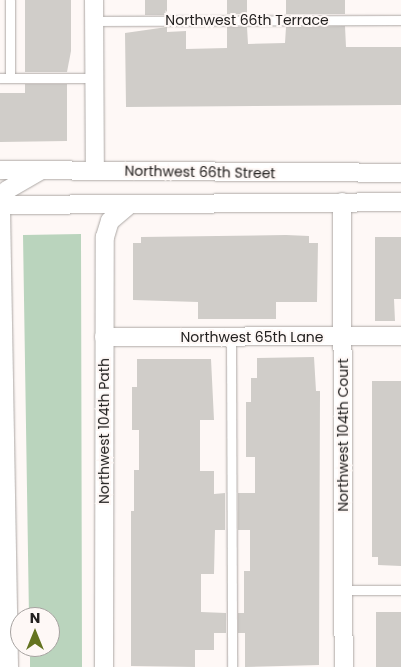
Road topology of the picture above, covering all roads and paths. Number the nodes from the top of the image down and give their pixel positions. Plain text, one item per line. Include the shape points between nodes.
1 (10, 0) edge
2 (94, 0) edge
3 (401, 20) edge
4 (94, 21) junction
5 (0, 78) edge
6 (10, 78) junction
7 (94, 78) junction
8 (96, 169) junction
9 (0, 170) edge
10 (40, 171) junction
11 (401, 173) edge
12 (342, 202) junction
13 (401, 202) edge
14 (1, 205) edge
15 (129, 205) junction
16 (343, 336) junction
17 (401, 336) edge
18 (1, 337) edge
19 (104, 337) junction
20 (231, 337) junction
21 (344, 590) junction
22 (401, 590) edge
23 (4, 647) edge
24 (9, 667) edge
25 (104, 667) edge
26 (232, 667) edge
27 (344, 667) edge

1 - 6 lane
2 - 4 street
3 - 4 lane, Northwest 66th Terrace
4 - 7 street
5 - 6 lane
6 - 7 lane
7 - 8 street
8 - 10 street, Northwest 66th Street
8 - 11 street, Northwest 66th Street
9 - 10 street, Northwest 66th Street
10 - 14 street via 7,190
12 - 13 street
12 - 15 street
12 - 16 street, Northwest 104th Court
14 - 15 street
14 - 18 street
15 - 19 street, Northwest 104th Path via 110,220 105,237
16 - 17 street, Northwest 65th Lane
16 - 20 street, Northwest 65th Lane
16 - 21 street, Northwest 104th Court
18 - 23 street
19 - 20 street, Northwest 65th Lane
19 - 25 street, Northwest 104th Path
20 - 26 lane
21 - 22 lane
21 - 27 street, Northwest 104th Court
23 - 24 street

